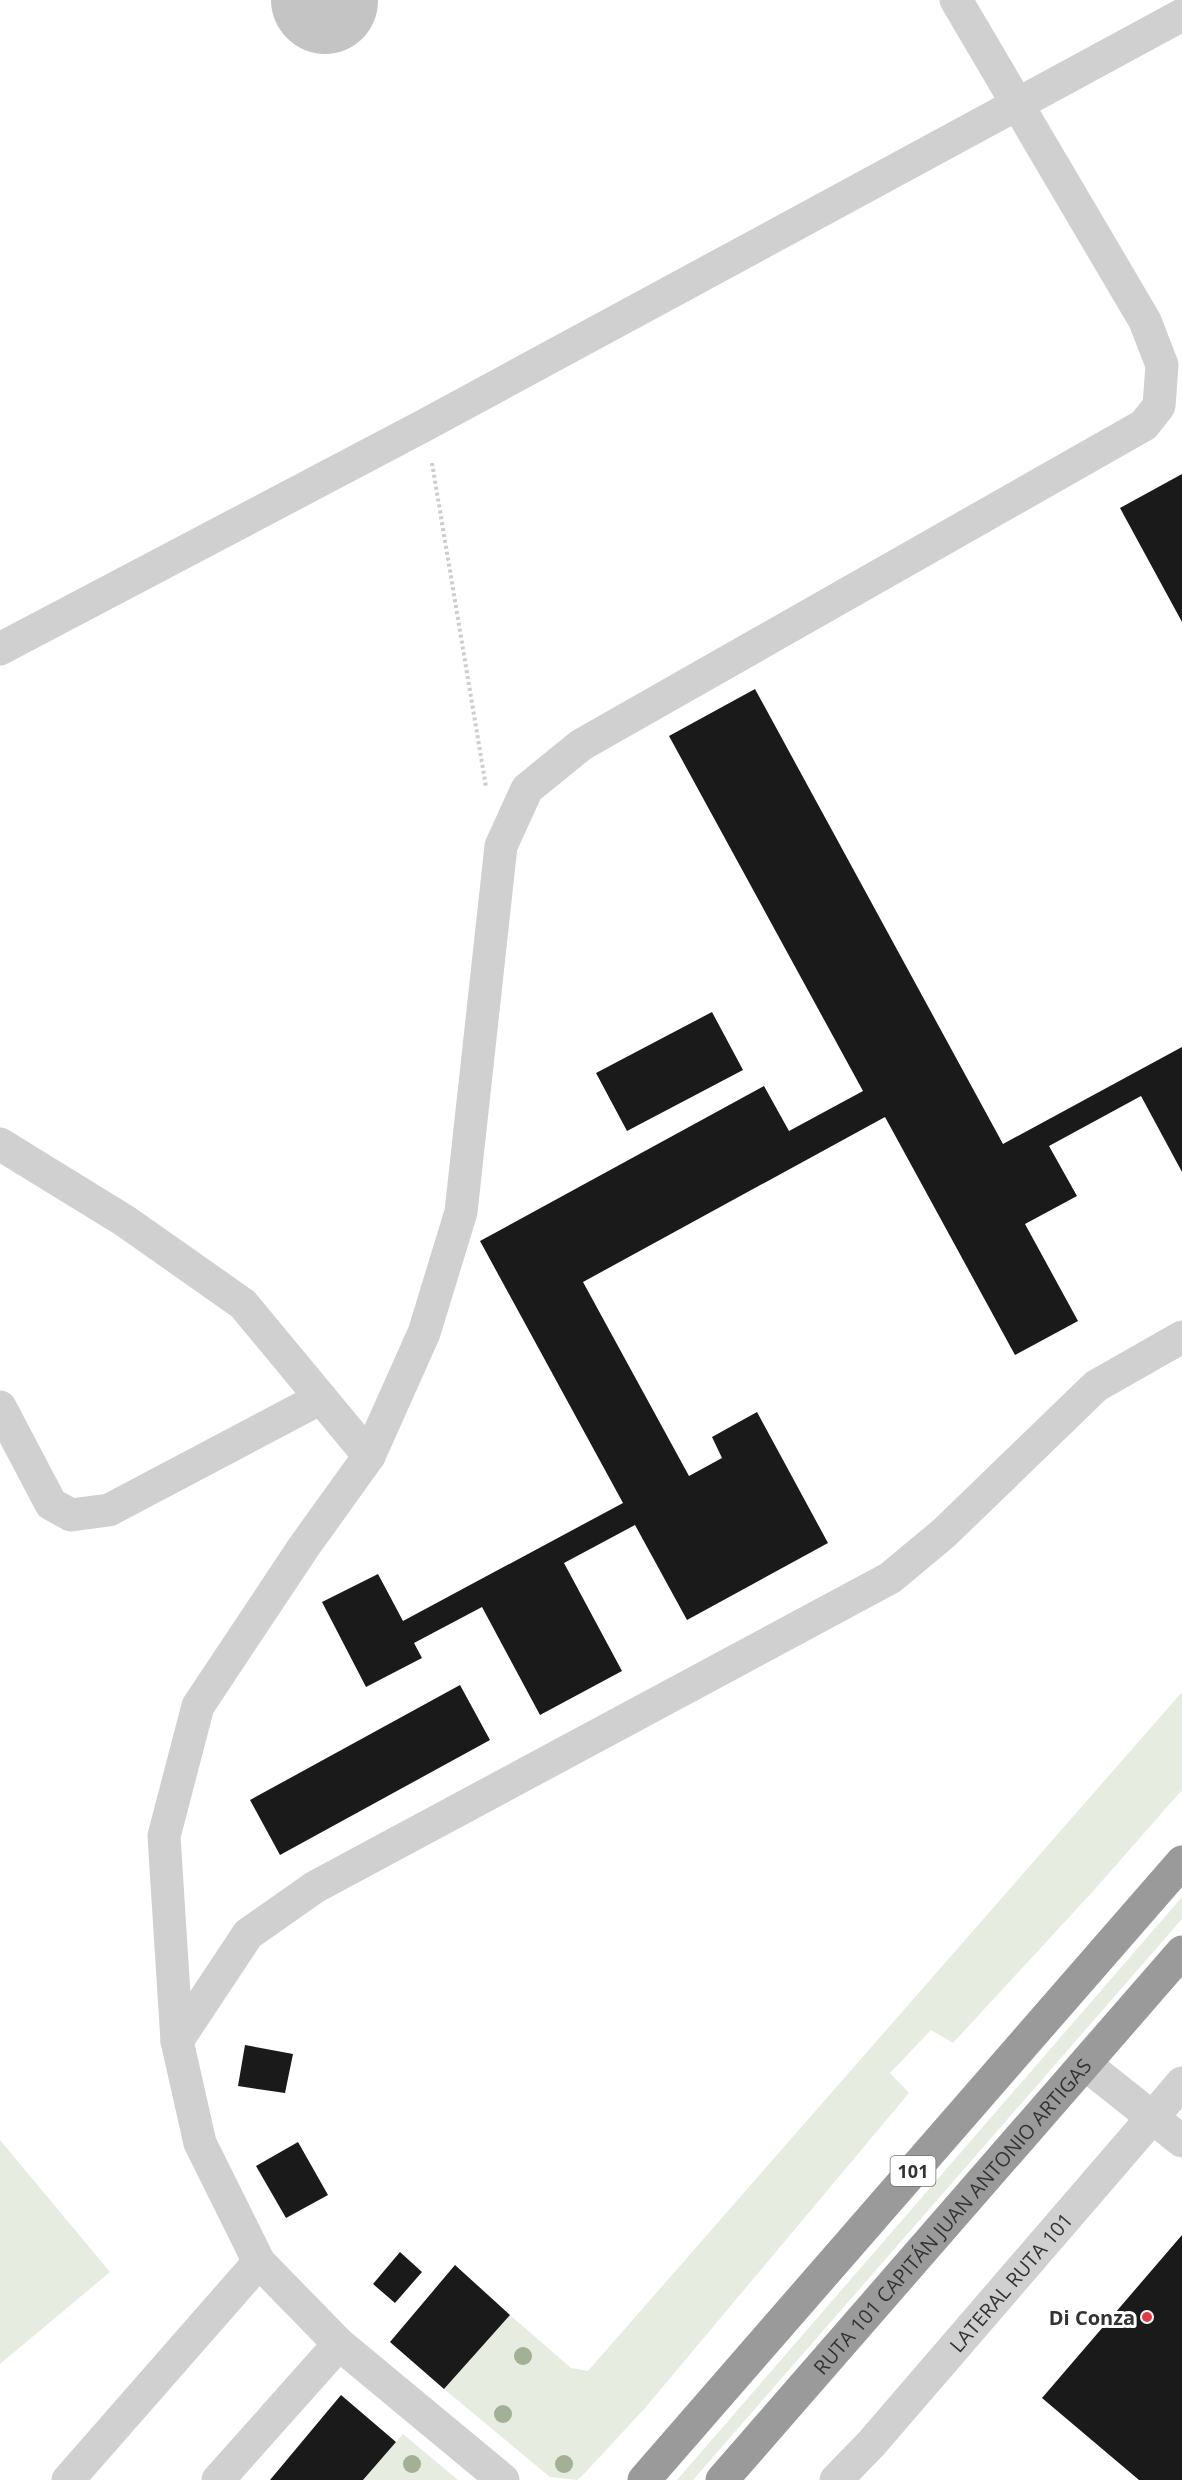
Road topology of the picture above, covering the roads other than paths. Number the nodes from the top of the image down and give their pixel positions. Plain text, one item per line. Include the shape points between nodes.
1 (956, 0) edge
2 (1182, 15) edge
3 (1015, 104) junction
4 (1172, 362) edge
5 (0, 649) edge
6 (0, 1144) edge
7 (1182, 1337) edge
8 (321, 1398) junction
9 (0, 1407) edge
10 (369, 1456) junction
11 (1182, 1863) edge
12 (1182, 1952) edge
13 (177, 2041) junction
14 (1085, 2064) junction
15 (1182, 2083) edge
16 (1154, 2116) junction
17 (1182, 2141) edge
18 (259, 2262) junction
19 (339, 2344) junction
20 (68, 2480) edge
21 (218, 2480) edge
22 (503, 2480) edge
23 (644, 2480) edge
24 (722, 2480) edge
25 (836, 2480) edge

1 - 3 street
2 - 3 street
3 - 4 street
3 - 5 street via 425,425
4 - 10 street via 1160,406 1144,425 581,745 527,789 501,846 461,1212 424,1333
6 - 8 street via 126,1221 243,1304
7 - 13 street via 1096,1386 944,1533 890,1578 315,1887 267,1920 248,1934
8 - 9 street via 109,1510 71,1515 51,1504
8 - 10 street
10 - 13 street via 198,1706 164,1836
11 - 23 highway, 101
12 - 14 highway, RUTA 101 CAPITÁN JUAN ANTONIO ARTIGAS
13 - 18 street via 200,2143
14 - 16 street
14 - 24 highway, RUTA 101 CAPITÁN JUAN ANTONIO ARTIGAS
15 - 16 street, LATERAL RUTA 101
16 - 17 street
16 - 25 street, LATERAL RUTA 101
18 - 19 street
18 - 20 street
19 - 21 street
19 - 22 street

